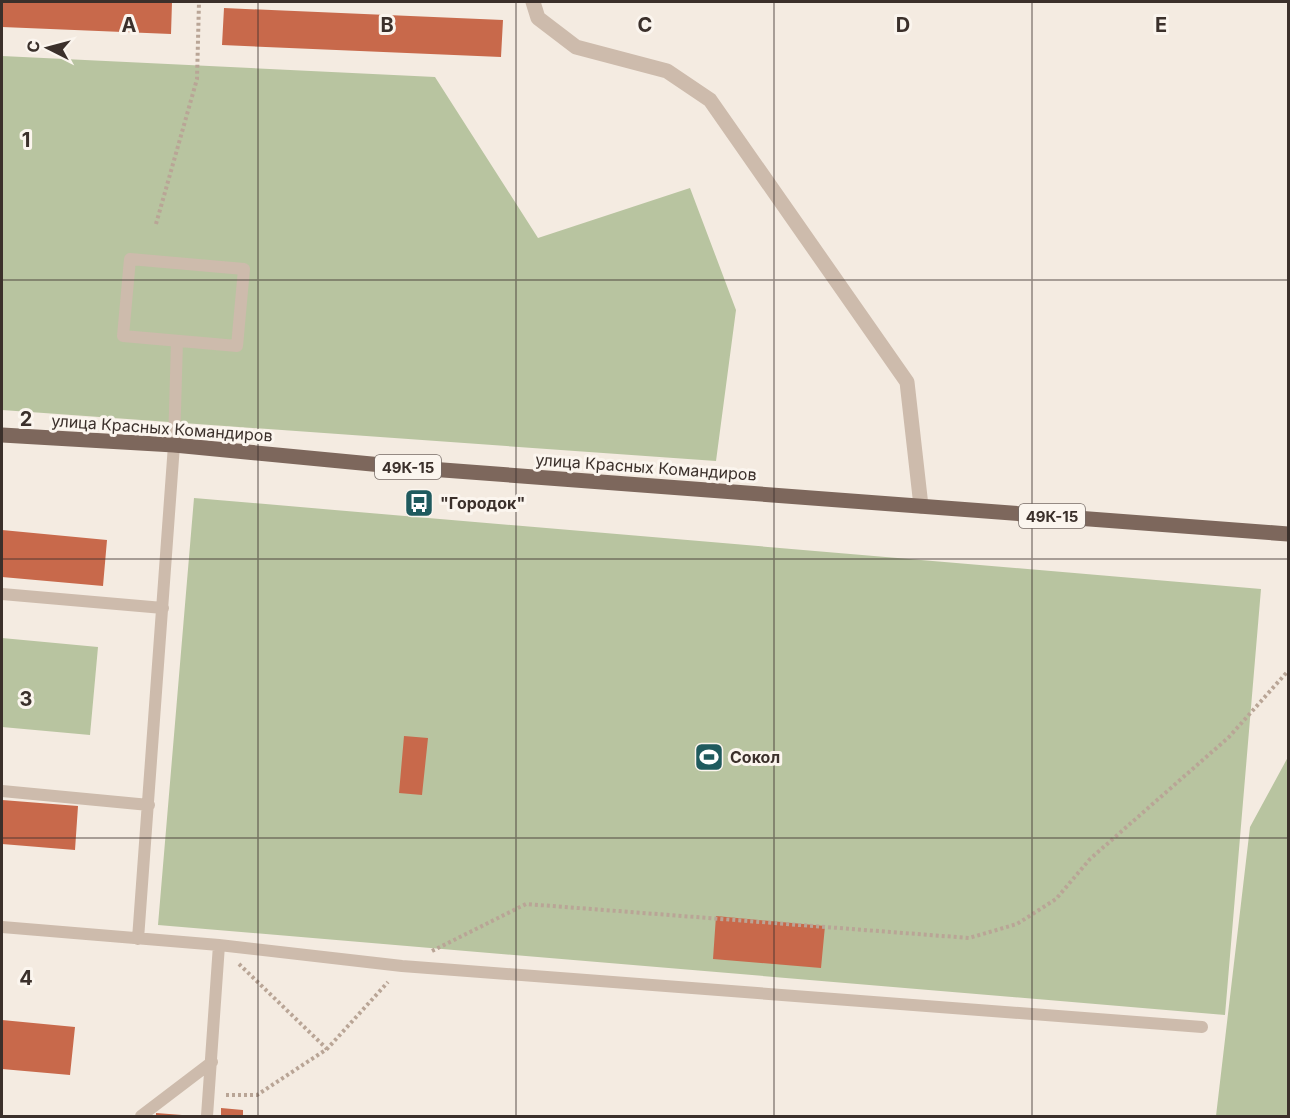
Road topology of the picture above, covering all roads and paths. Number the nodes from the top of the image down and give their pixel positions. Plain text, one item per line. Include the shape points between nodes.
1 (200, 2) edge
2 (533, 2) edge
3 (156, 224) dead end
4 (177, 341) junction
5 (2, 435) edge
6 (174, 445) junction
7 (921, 506) junction
8 (1288, 534) edge
9 (2, 594) edge
10 (163, 608) junction
11 (1288, 672) edge
12 (2, 791) edge
13 (148, 805) junction
14 (2, 927) edge
15 (138, 939) junction
16 (219, 945) junction
17 (402, 966) junction
18 (1202, 1027) dead end
19 (327, 1049) junction
20 (212, 1062) junction
21 (209, 1094) junction
22 (141, 1116) edge
23 (207, 1116) edge

1 - 3 path via 197,79
2 - 7 street via 538,18 576,47 667,71 710,100 907,382
4 - 4 lane via 123,336 130,259 244,269 237,346
4 - 6 lane
5 - 6 main road, улица Красных Командиров / 49К-15
6 - 7 main road, улица Красных Командиров / 49К-15 via 403,467
6 - 10 lane
7 - 8 main road, улица Красных Командиров / 49К-15
9 - 10 lane
10 - 13 lane
11 - 17 path via 1229,737 1090,859 1056,899 1017,924 969,938 526,904
12 - 13 lane
13 - 15 lane
14 - 15 lane
15 - 16 lane
16 - 17 lane
16 - 19 path
16 - 20 lane
17 - 18 lane
17 - 19 path
19 - 21 path via 257,1095
20 - 21 lane
20 - 22 lane
21 - 23 lane

